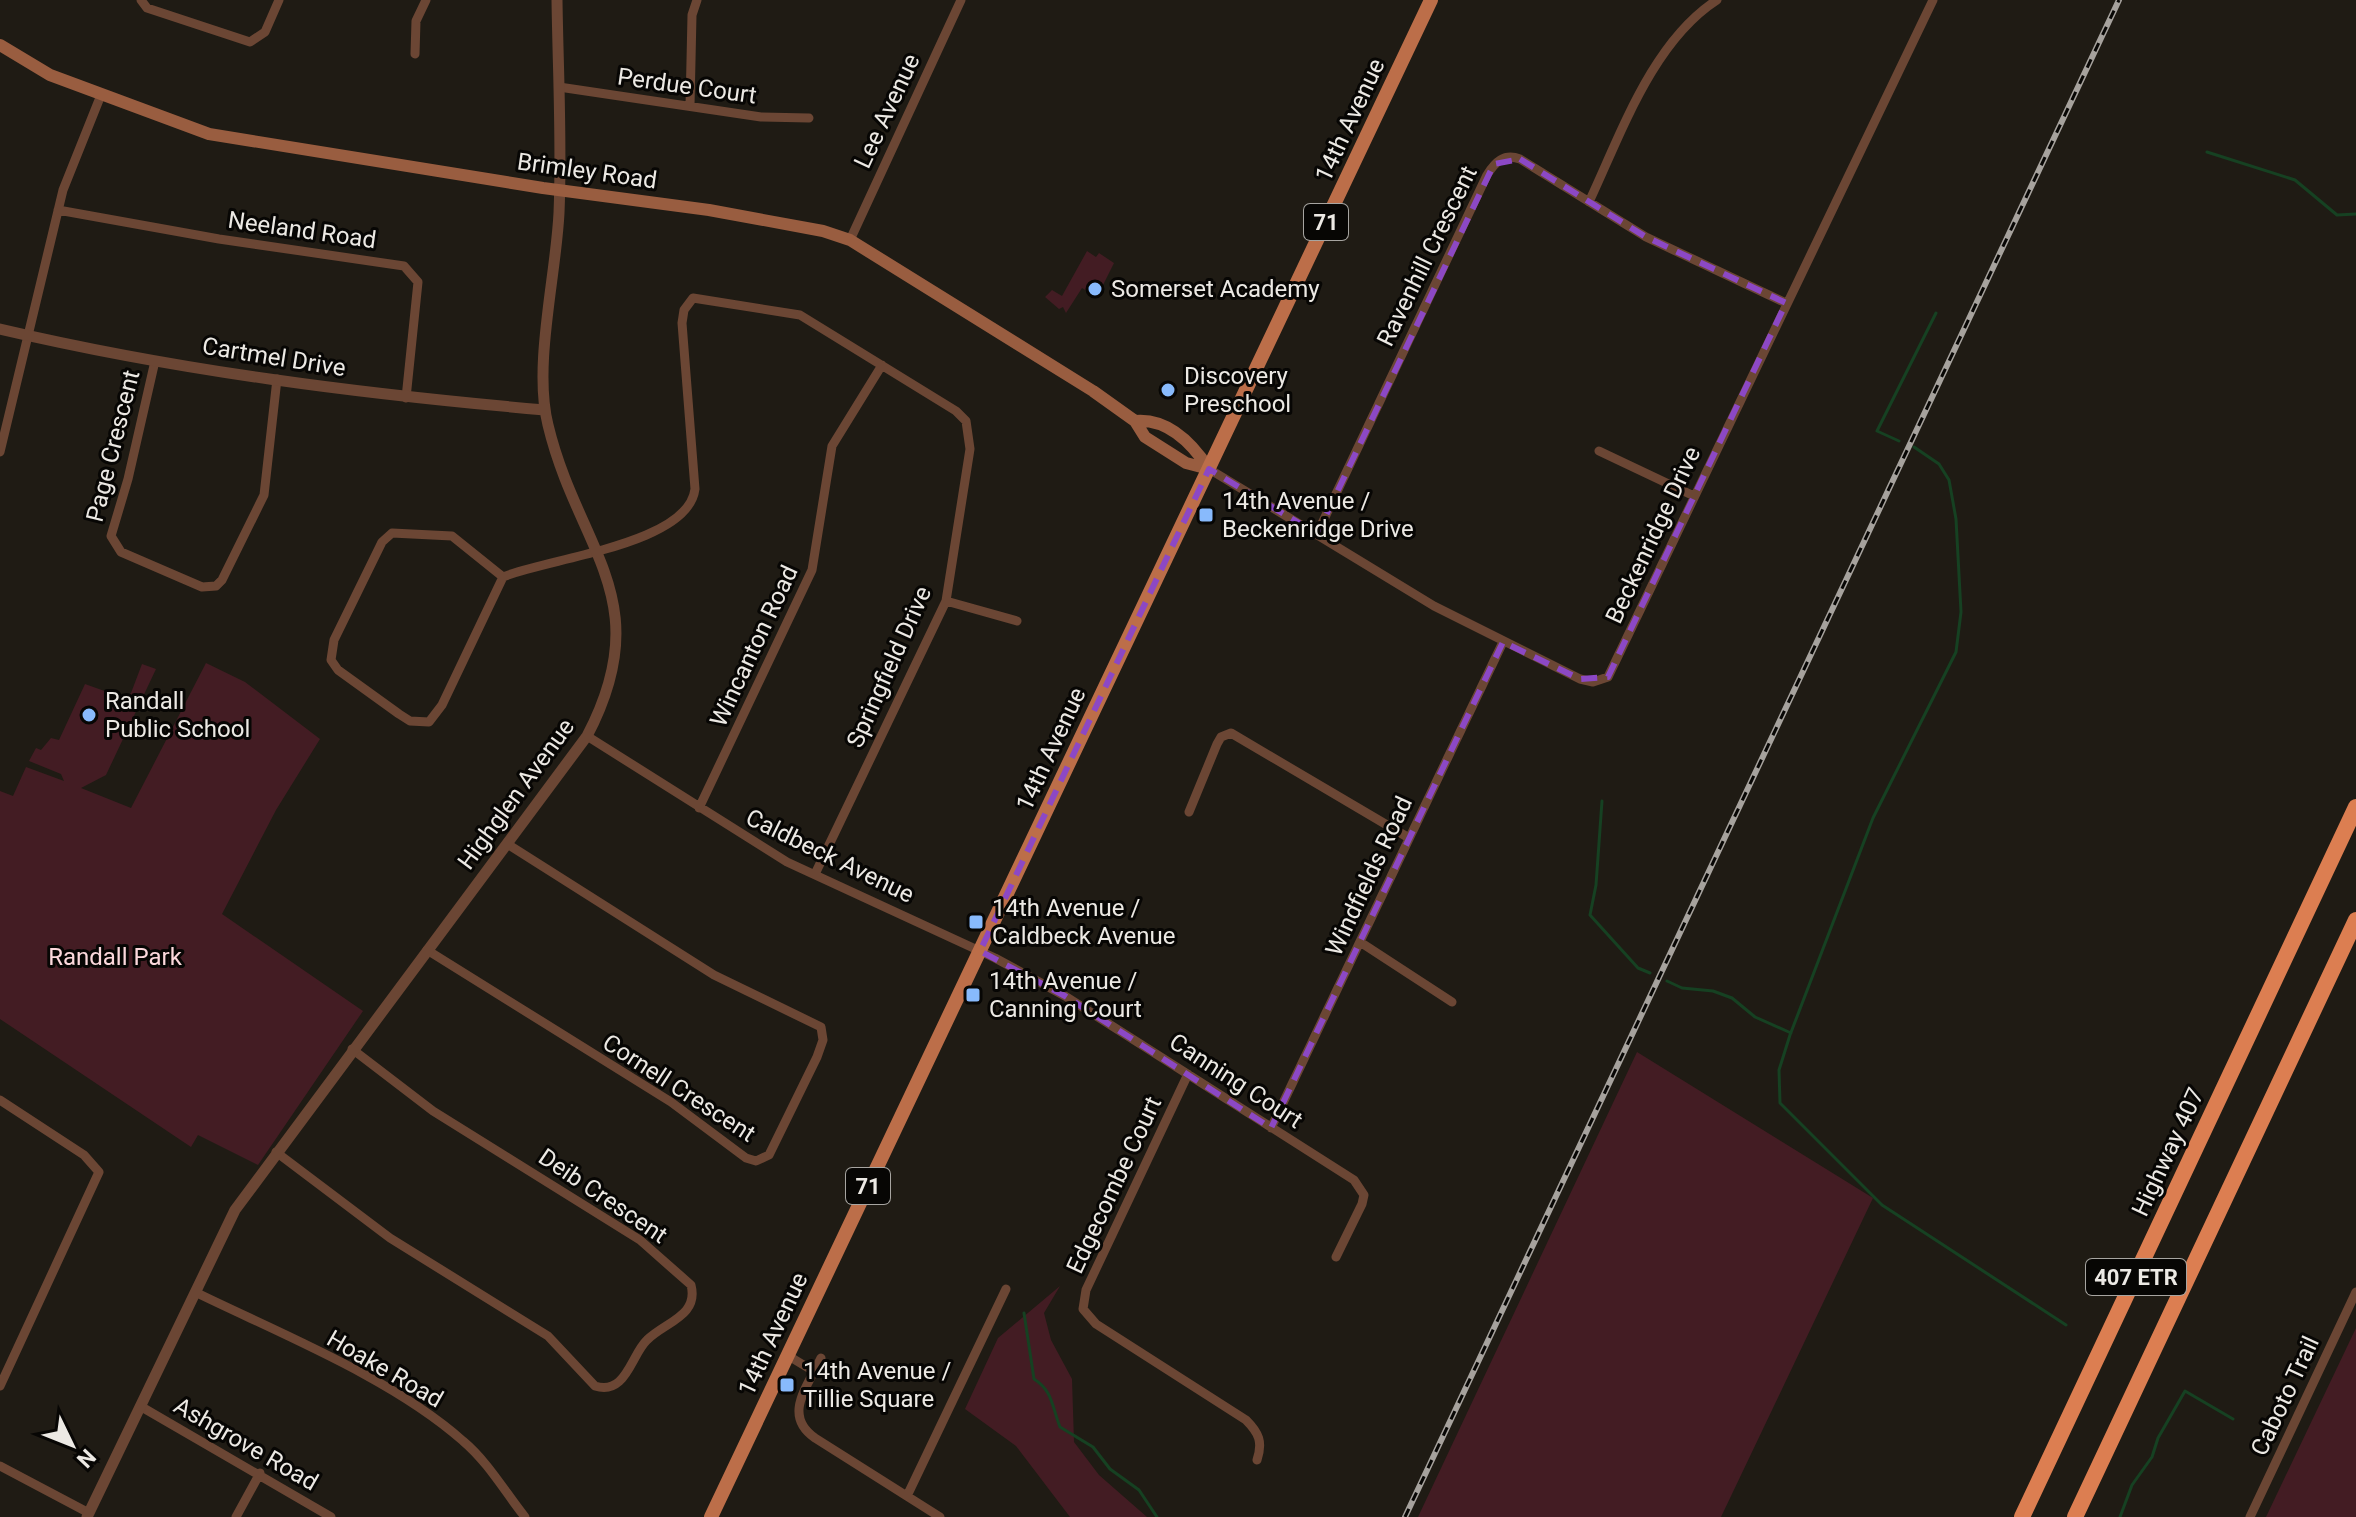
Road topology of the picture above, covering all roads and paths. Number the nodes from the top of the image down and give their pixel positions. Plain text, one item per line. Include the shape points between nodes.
1 (141, 0) edge
2 (279, 0) edge
3 (426, 0) edge
4 (557, 0) edge
5 (697, 0) edge
6 (961, 0) edge
7 (1431, 0) edge
8 (1717, 0) edge
9 (1933, 0) edge
10 (0, 45) edge
11 (415, 54) dead end
12 (559, 87) junction
13 (101, 95) junction
14 (690, 106) junction
15 (809, 118) dead end
16 (559, 190) junction
17 (1589, 202) junction
18 (58, 210) junction
19 (850, 240) junction
20 (1786, 303) junction
21 (0, 329) edge
22 (27, 335) junction
23 (155, 361) junction
24 (882, 365) junction
25 (277, 379) junction
26 (406, 398) junction
27 (545, 410) junction
28 (1135, 421) junction
29 (1599, 451) dead end
30 (0, 452) edge
31 (1209, 469) junction
32 (1694, 496) junction
33 (1317, 534) junction
34 (596, 551) junction
35 (503, 577) junction
36 (946, 601) junction
37 (1017, 621) dead end
38 (1503, 642) junction
39 (587, 736) junction
40 (2356, 807) edge
41 (699, 808) junction
42 (1189, 812) dead end
43 (1409, 838) junction
44 (509, 845) junction
45 (816, 872) junction
46 (2356, 920) edge
47 (1360, 942) junction
48 (427, 950) junction
49 (980, 951) junction
50 (1452, 1002) dead end
51 (352, 1049) junction
52 (1188, 1074) junction
53 (0, 1100) edge
54 (1271, 1128) junction
55 (276, 1152) junction
56 (1336, 1257) dead end
57 (1006, 1289) dead end
58 (195, 1292) junction
59 (2356, 1292) edge
60 (787, 1355) junction
61 (821, 1358) dead end
62 (815, 1372) junction
63 (0, 1386) edge
64 (140, 1406) junction
65 (1257, 1460) dead end
66 (0, 1466) edge
67 (260, 1473) junction
68 (907, 1496) junction
69 (88, 1515) edge
70 (236, 1517) edge
71 (331, 1517) edge
72 (525, 1517) edge
73 (711, 1517) edge
74 (940, 1517) edge
75 (2022, 1517) edge
76 (2075, 1517) edge
77 (2250, 1517) edge

1 - 2 street via 147,8 250,42 265,32
3 - 11 street via 416,21
4 - 12 street, Highglen Avenue
5 - 14 street via 692,15
6 - 19 street, Lee Avenue
7 - 31 main road, 14th Avenue / 71
8 - 17 street via 1677,32 1654,67
9 - 20 street, Beckenridge Drive
10 - 13 main road, Brimley Road via 43,71
12 - 14 street, Perdue Court
12 - 16 street, Highglen Avenue
13 - 16 main road, Brimley Road via 209,134
13 - 18 street
14 - 15 street, Perdue Court
16 - 19 main road, Brimley Road via 709,210
16 - 27 street, Highglen Avenue
17 - 20 street, Ravenhill Crescent via 1646,237
17 - 33 street, Ravenhill Crescent via 1512,156 1494,164
18 - 22 street
18 - 26 street, Neeland Road via 404,266 418,282
19 - 28 main road, Brimley Road
20 - 32 street, Beckenridge Drive
21 - 22 street, Cartmel Drive
22 - 23 street, Cartmel Drive
22 - 30 street
23 - 25 street, Cartmel Drive
23 - 25 street, Page Crescent via 111,536 121,552 202,587 222,580 264,495
24 - 34 street, Springfield Drive via 800,315 693,298 682,323 694,497 669,524
24 - 36 street, Springfield Drive via 956,411 971,435
24 - 41 street, Wincanton Road via 832,446 812,570
25 - 26 street, Cartmel Drive
26 - 27 street, Cartmel Drive
27 - 34 street, Highglen Avenue
28 - 31 main road, Brimley Road via 1145,437 1186,463
28 - 31 main road, Brimley Road via 1154,419 1194,446
29 - 32 street
31 - 33 street, Beckenridge Drive
31 - 49 main road, 14th Avenue / 71
32 - 38 street, Beckenridge Drive via 1608,677 1580,679
33 - 38 street, Beckenridge Drive
34 - 35 street
34 - 39 street, Highglen Avenue via 612,593 617,644 609,687
35 - 35 street via 452,536 392,533 382,542 334,640 331,660 410,721 429,722
36 - 37 street
36 - 45 street, Springfield Drive
38 - 43 street, Windfields Road
39 - 41 street, Caldbeck Avenue
39 - 44 street, Highglen Avenue
40 - 75 highway, Highway 407 / 407 ETR
41 - 45 street, Caldbeck Avenue via 787,862
42 - 43 street via 1217,744 1231,733
43 - 47 street, Windfields Road
44 - 48 street, Highglen Avenue
44 - 48 street, Cornell Crescent via 714,975 821,1027 817,1057 769,1155 756,1161 746,1158 671,1102
45 - 49 street, Caldbeck Avenue
46 - 76 highway, 407 ETR
47 - 50 street
47 - 54 street, Windfields Road
48 - 51 street, Highglen Avenue
49 - 52 street, Canning Court via 1065,996
49 - 60 main road, 14th Avenue / 71
51 - 55 street, Highglen Avenue
51 - 55 street, Deib Crescent via 433,1111 640,1240 691,1285 692,1301 685,1313 645,1341 617,1383 595,1386 548,1336 390,1238
52 - 54 street, Canning Court
52 - 65 street, Edgecombe Court via 1086,1290 1083,1309 1096,1324 1246,1420 1257,1431
53 - 63 street via 84,1155 99,1172
54 - 56 street, Canning Court via 1360,1187 1362,1204
55 - 58 street, Highglen Avenue via 235,1210
57 - 68 street
58 - 64 street, Highglen Avenue
58 - 72 street, Hoake Road via 334,1359 446,1428 479,1458
59 - 77 street, Caboto Trail
60 - 62 street
60 - 73 main road, 14th Avenue / 71
61 - 62 street
62 - 68 street via 797,1412 800,1425
64 - 67 street, Ashgrove Road
64 - 69 street, Highglen Avenue
66 - 69 street
67 - 70 street
67 - 71 street, Ashgrove Road
68 - 74 street

